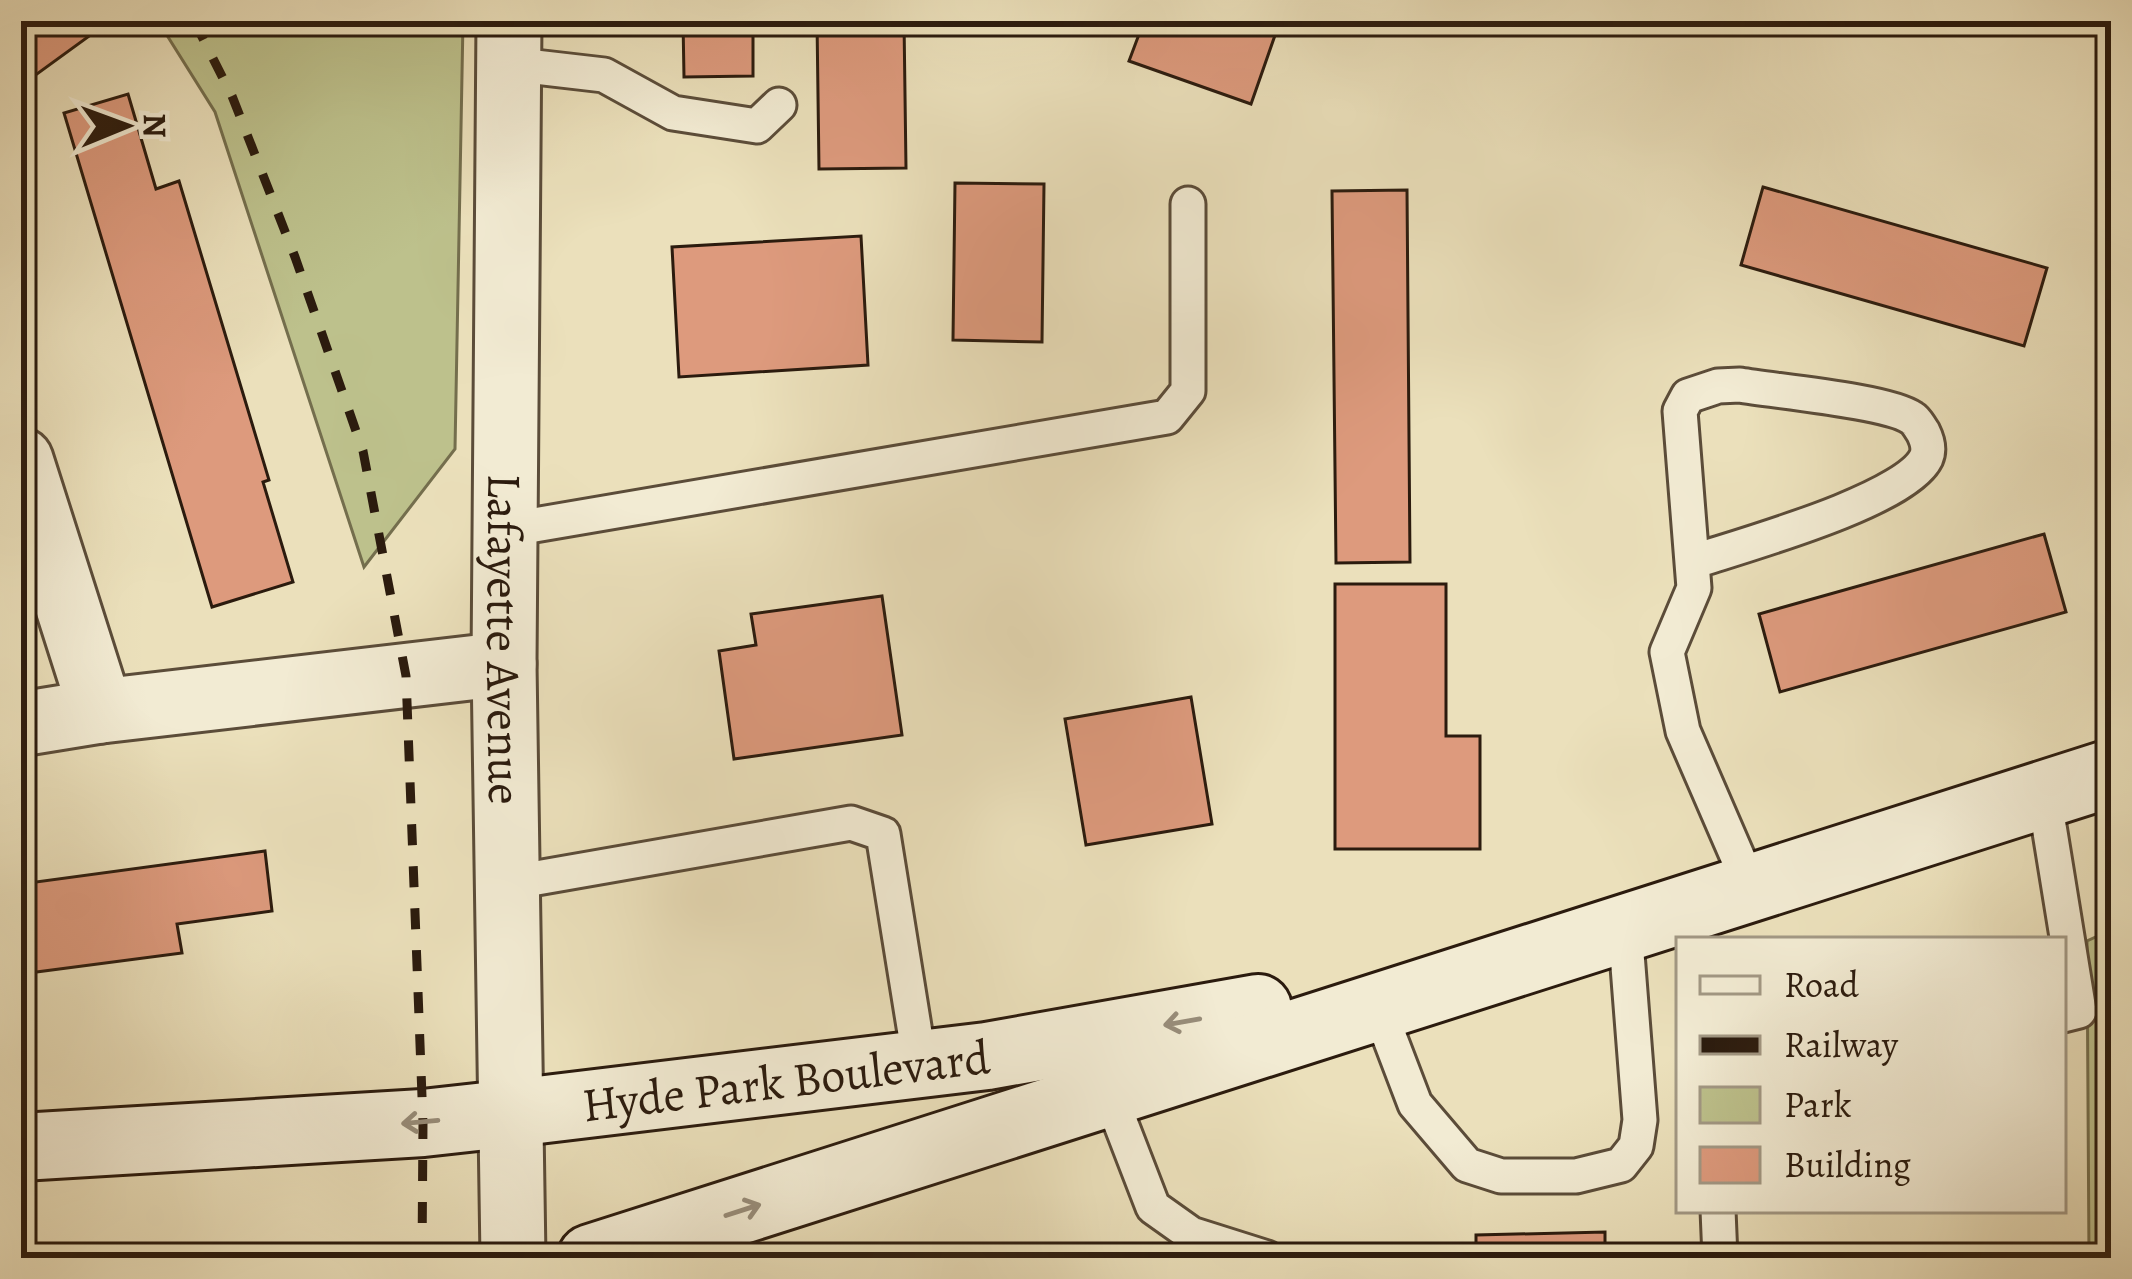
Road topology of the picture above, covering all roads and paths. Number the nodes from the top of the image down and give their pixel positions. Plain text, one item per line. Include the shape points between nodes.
1 (509, 42) edge
2 (779, 104) dead end
3 (1188, 204) dead end
4 (21, 460) edge
5 (505, 530) junction
6 (1692, 562) junction
7 (504, 664) junction
8 (101, 711) junction
9 (21, 724) edge
10 (2111, 773) edge
11 (2044, 795) junction
12 (508, 883) junction
13 (1751, 888) junction
14 (1659, 930) edge
15 (1544, 954) junction
16 (1378, 1006) junction
17 (2066, 1014) edge
18 (920, 1064) junction
19 (1108, 1093) junction
20 (513, 1113) junction
21 (21, 1147) edge
22 (1718, 1213) edge
23 (513, 1258) edge
24 (592, 1258) edge
25 (1268, 1258) edge
26 (1720, 1258) edge

1 - 2 lane via 604,75 673,113 757,126
1 - 5 street, Lafayette Avenue
3 - 5 lane via 1188,391 1167,417
4 - 8 street
5 - 7 street, Lafayette Avenue
6 - 6 lane via 1680,411 1688,396 1740,385 1883,408 1914,418 1925,436 1926,459 1888,489
6 - 13 lane via 1694,588 1667,652 1683,731
7 - 8 street
7 - 12 street, Lafayette Avenue
8 - 9 street
10 - 11 main road, Hyde Park Boulevard
11 - 13 main road, Hyde Park Boulevard
11 - 17 lane via 2079,1011
12 - 18 lane via 851,823 884,834
12 - 20 street, Lafayette Avenue
13 - 14 main road, Hyde Park Boulevard
14 - 15 main road, Hyde Park Boulevard
14 - 16 lane via 1636,1146 1622,1165 1576,1176 1501,1176 1467,1165 1415,1104
15 - 16 main road, Hyde Park Boulevard
15 -> 18 main road, Hyde Park Boulevard
16 - 19 main road, Hyde Park Boulevard
18 - 20 main road, Hyde Park Boulevard
24 -> 19 main road, Hyde Park Boulevard
19 - 25 lane via 1153,1207 1191,1234
20 -> 21 main road, Hyde Park Boulevard
20 - 23 street, Lafayette Avenue
22 - 26 lane

